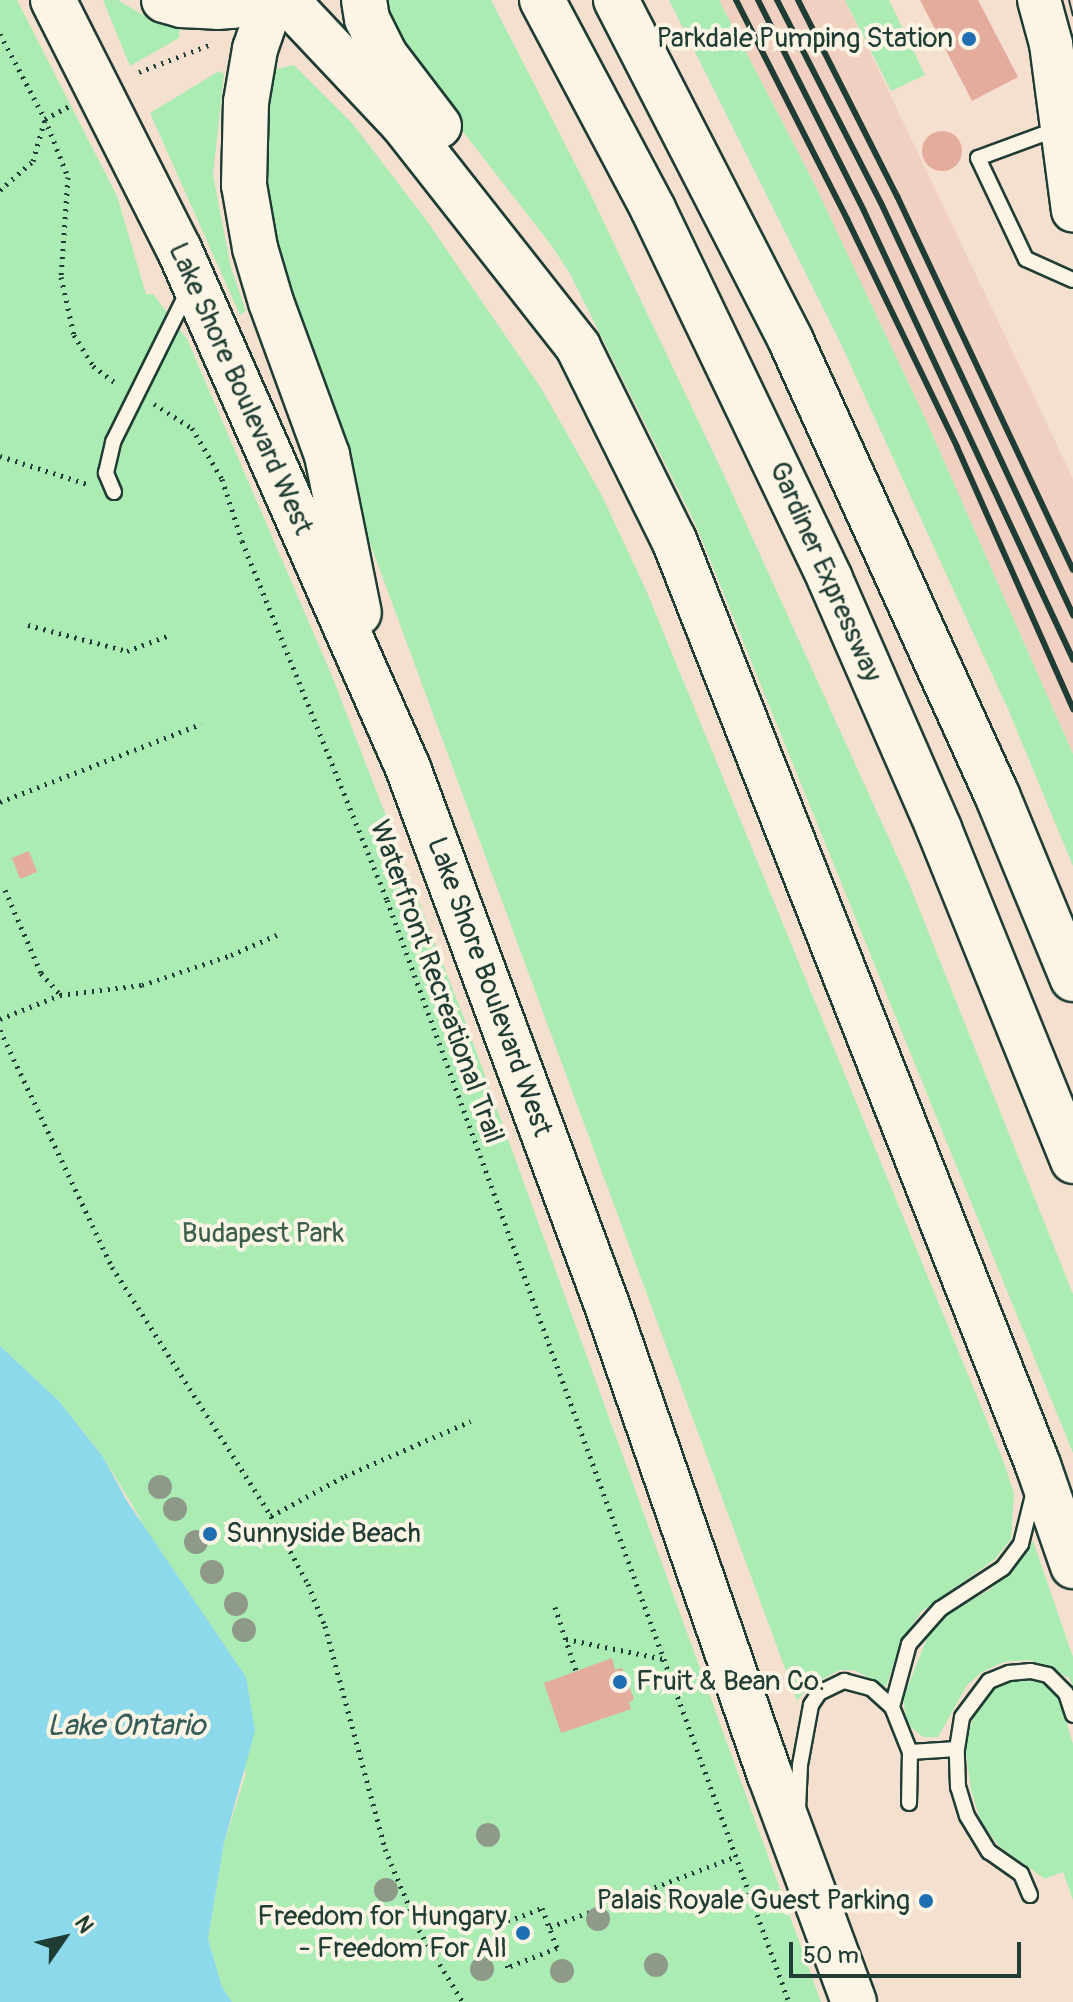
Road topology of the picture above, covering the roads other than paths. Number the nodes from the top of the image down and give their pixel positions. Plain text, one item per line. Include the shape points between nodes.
1 (53, 0) edge
2 (164, 0) edge
3 (249, 0) edge
4 (272, 0) edge
5 (286, 0) edge
6 (364, 0) edge
7 (542, 0) edge
8 (616, 0) edge
9 (1039, 0) edge
10 (1061, 127) junction
11 (1073, 211) edge
12 (1073, 280) edge
13 (193, 282) junction
14 (578, 347) junction
15 (114, 492) road end
16 (374, 694) junction
17 (1073, 979) edge
18 (1073, 1161) edge
19 (1038, 1465) junction
20 (1073, 1566) edge
21 (892, 1707) junction
22 (1073, 1715) edge
23 (957, 1749) junction
24 (910, 1752) junction
25 (909, 1803) dead end
26 (796, 1848) junction
27 (1030, 1895) dead end
28 (854, 2002) edge

1 - 13 highway, Lake Shore Boulevard West
2 - 3 highway via 217,7
4 - 16 highway via 255,49 246,102 244,185 271,302 327,455
5 - 14 highway via 402,123
6 - 14 highway via 385,55 507,215
7 - 18 highway, Gardiner Expressway via 666,237 824,566 939,829
8 - 17 highway via 791,341 997,795
9 - 10 main road via 1051,44
10 - 11 main road
10 - 12 lane via 978,158 1026,259
13 - 15 lane via 134,393 107,458 106,473
13 - 16 highway, Lake Shore Boulevard West
14 - 19 highway via 674,540
16 - 26 highway, Lake Shore Boulevard West via 408,768 607,1305
19 - 20 highway
19 - 21 lane via 1021,1544 1003,1568 921,1626 909,1644
21 - 24 lane
21 - 26 lane via 871,1688 844,1681 819,1693 811,1705 800,1765
22 - 23 lane via 1066,1693 1048,1675 1009,1673 989,1681 973,1700 962,1717
23 - 24 lane
23 - 27 lane via 958,1787 975,1834 989,1852 1021,1874
24 - 25 lane
26 - 28 highway, Lake Shore Boulevard West

